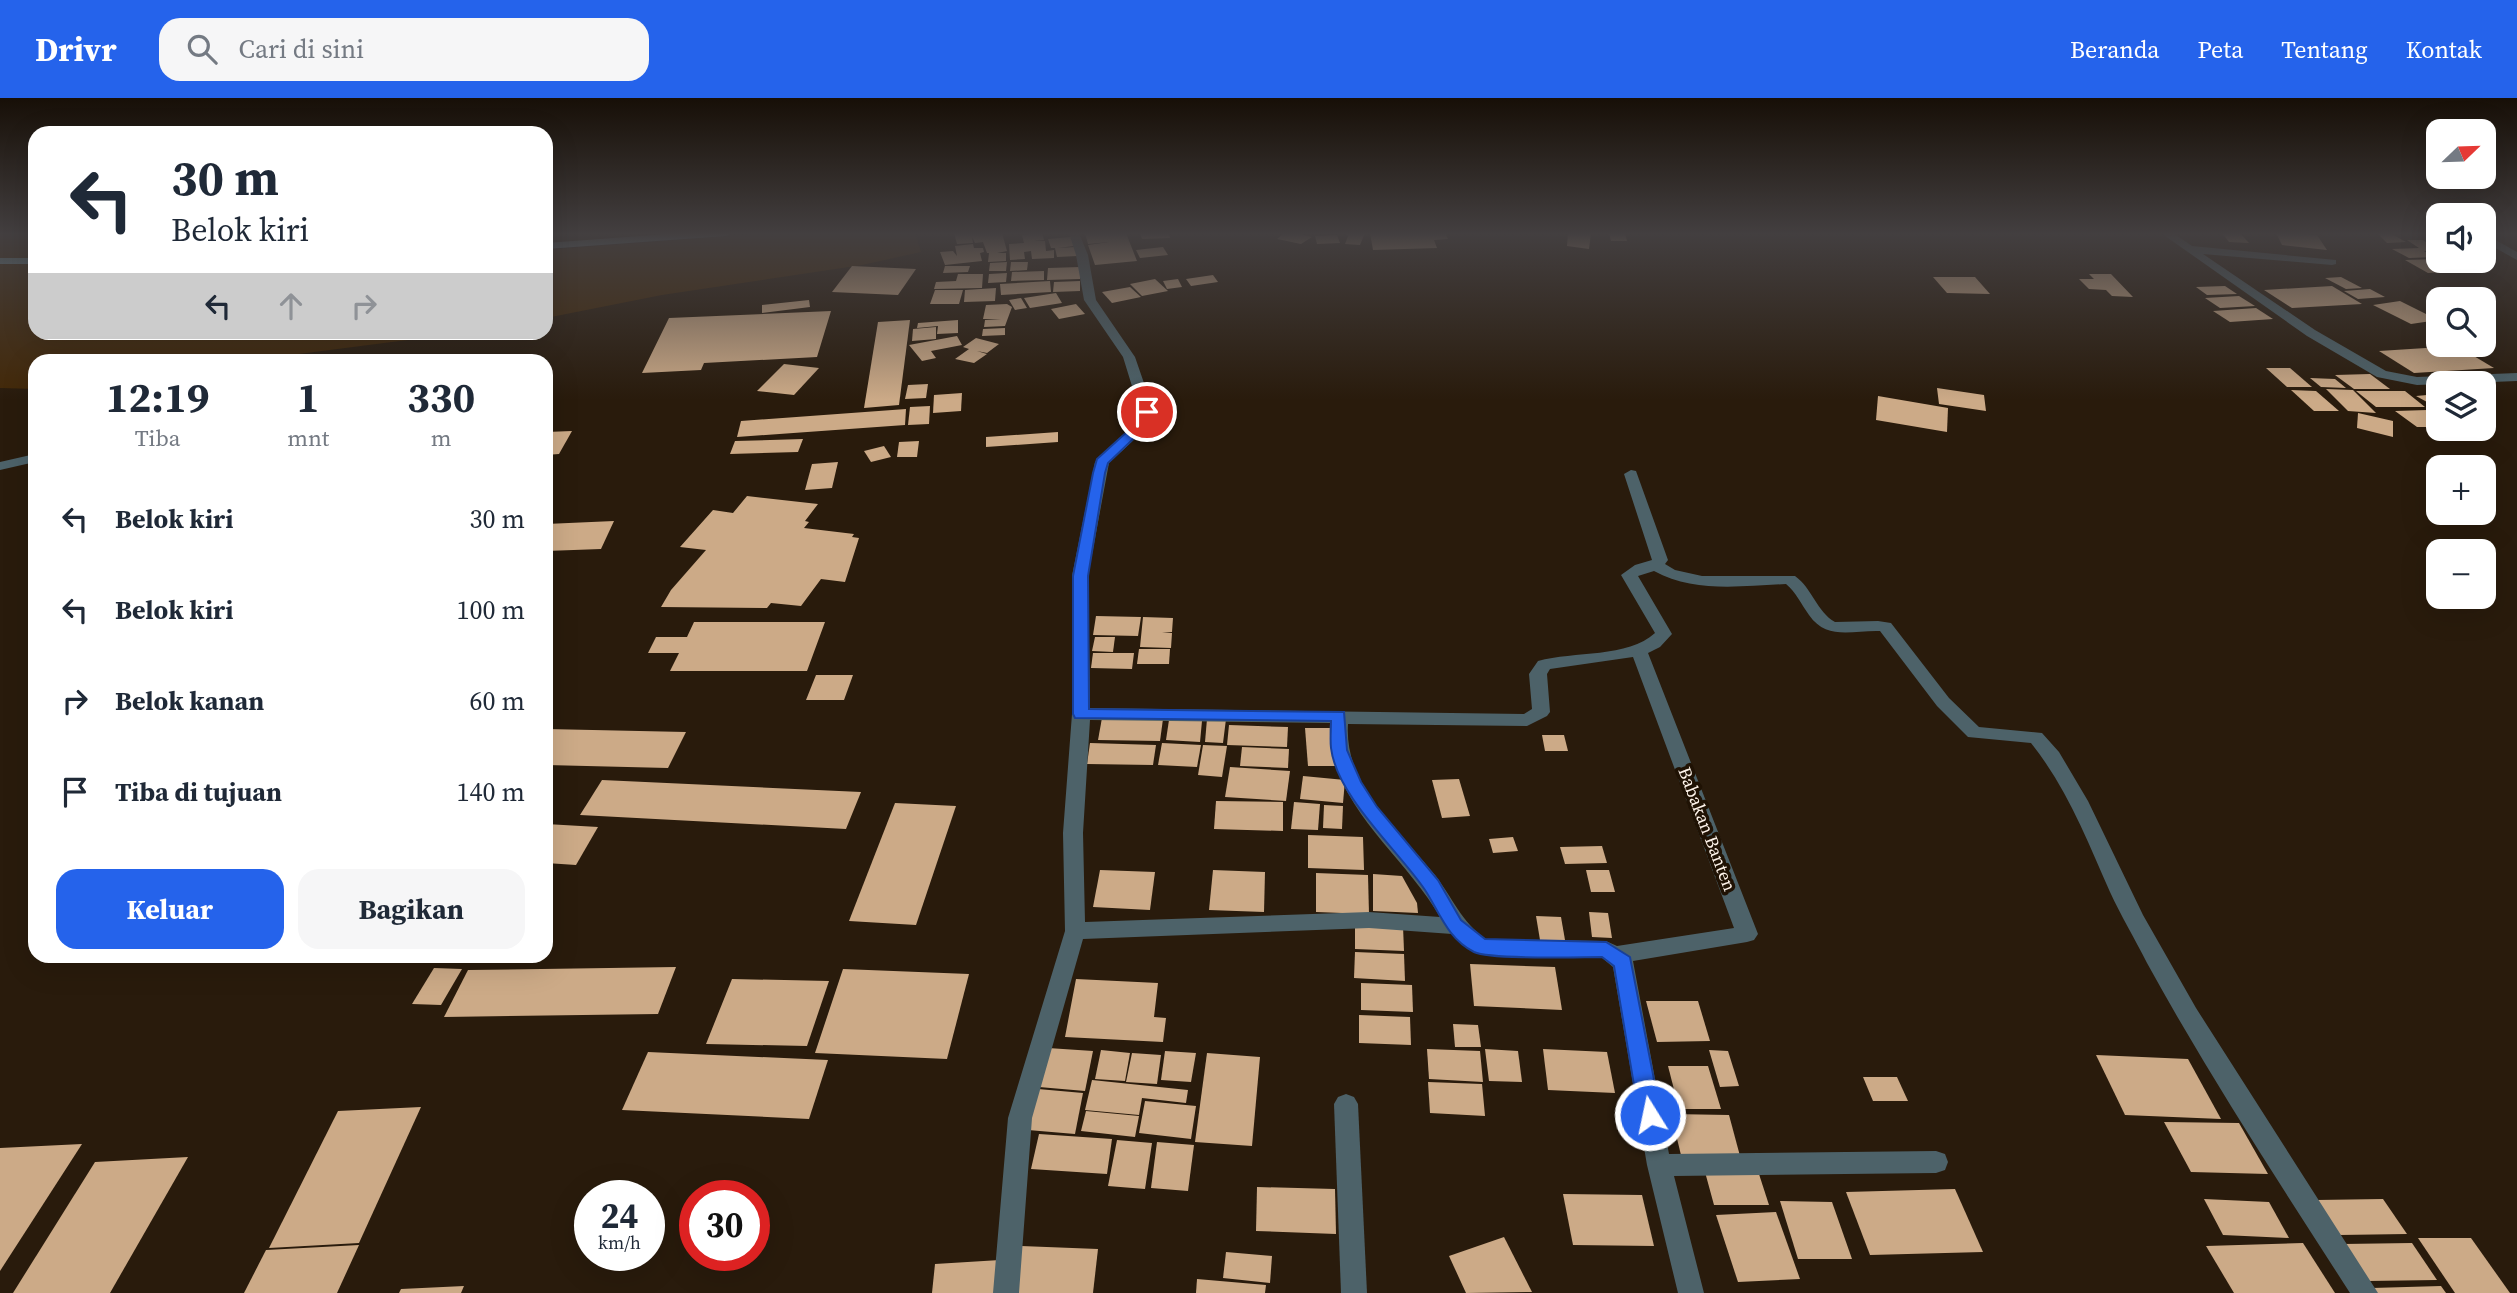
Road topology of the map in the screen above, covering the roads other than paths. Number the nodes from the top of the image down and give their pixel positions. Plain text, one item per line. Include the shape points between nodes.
1 (1088, 289) edge
2 (2247, 289) edge
3 (2517, 377) edge
4 (28, 460) edge
5 (0, 466) edge
6 (1631, 474) dead end
7 (1656, 566) junction
8 (1639, 651) junction
9 (1081, 714) junction
10 (1339, 716) junction
11 (1455, 926) junction
12 (1075, 931) junction
13 (1615, 955) junction
14 (1346, 1104) dead end
15 (1936, 1162) dead end
16 (1659, 1165) junction
17 (1006, 1293) edge
18 (1354, 1293) edge
19 (1691, 1293) edge
20 (2365, 1293) edge

1 - 9 street via 1090,300 1129,357 1147,412 1146,421 1102,462 1099,473 1080,576
2 - 3 street via 2382,374 2417,381
4 - 5 street
6 - 7 street via 1656,545 1660,560
7 - 8 street via 1629,575 1664,634
7 - 20 street via 1669,575 1697,581 1789,579 1825,625 1883,626 1943,702 1974,733 2036,737 2086,813 2132,917 2230,1087
8 - 10 street via 1544,664 1538,674 1541,712 1519,722
8 - 13 street, Babakan Banten via 1747,934
9 - 10 street
9 - 12 street via 1073,833
10 - 11 street via 1339,750 1353,783 1431,885
11 - 12 street via 1368,920
11 - 13 street via 1482,947 1606,949
12 - 17 street via 1020,1118
13 - 16 street via 1623,962
14 - 18 street
15 - 16 street
16 - 19 street

